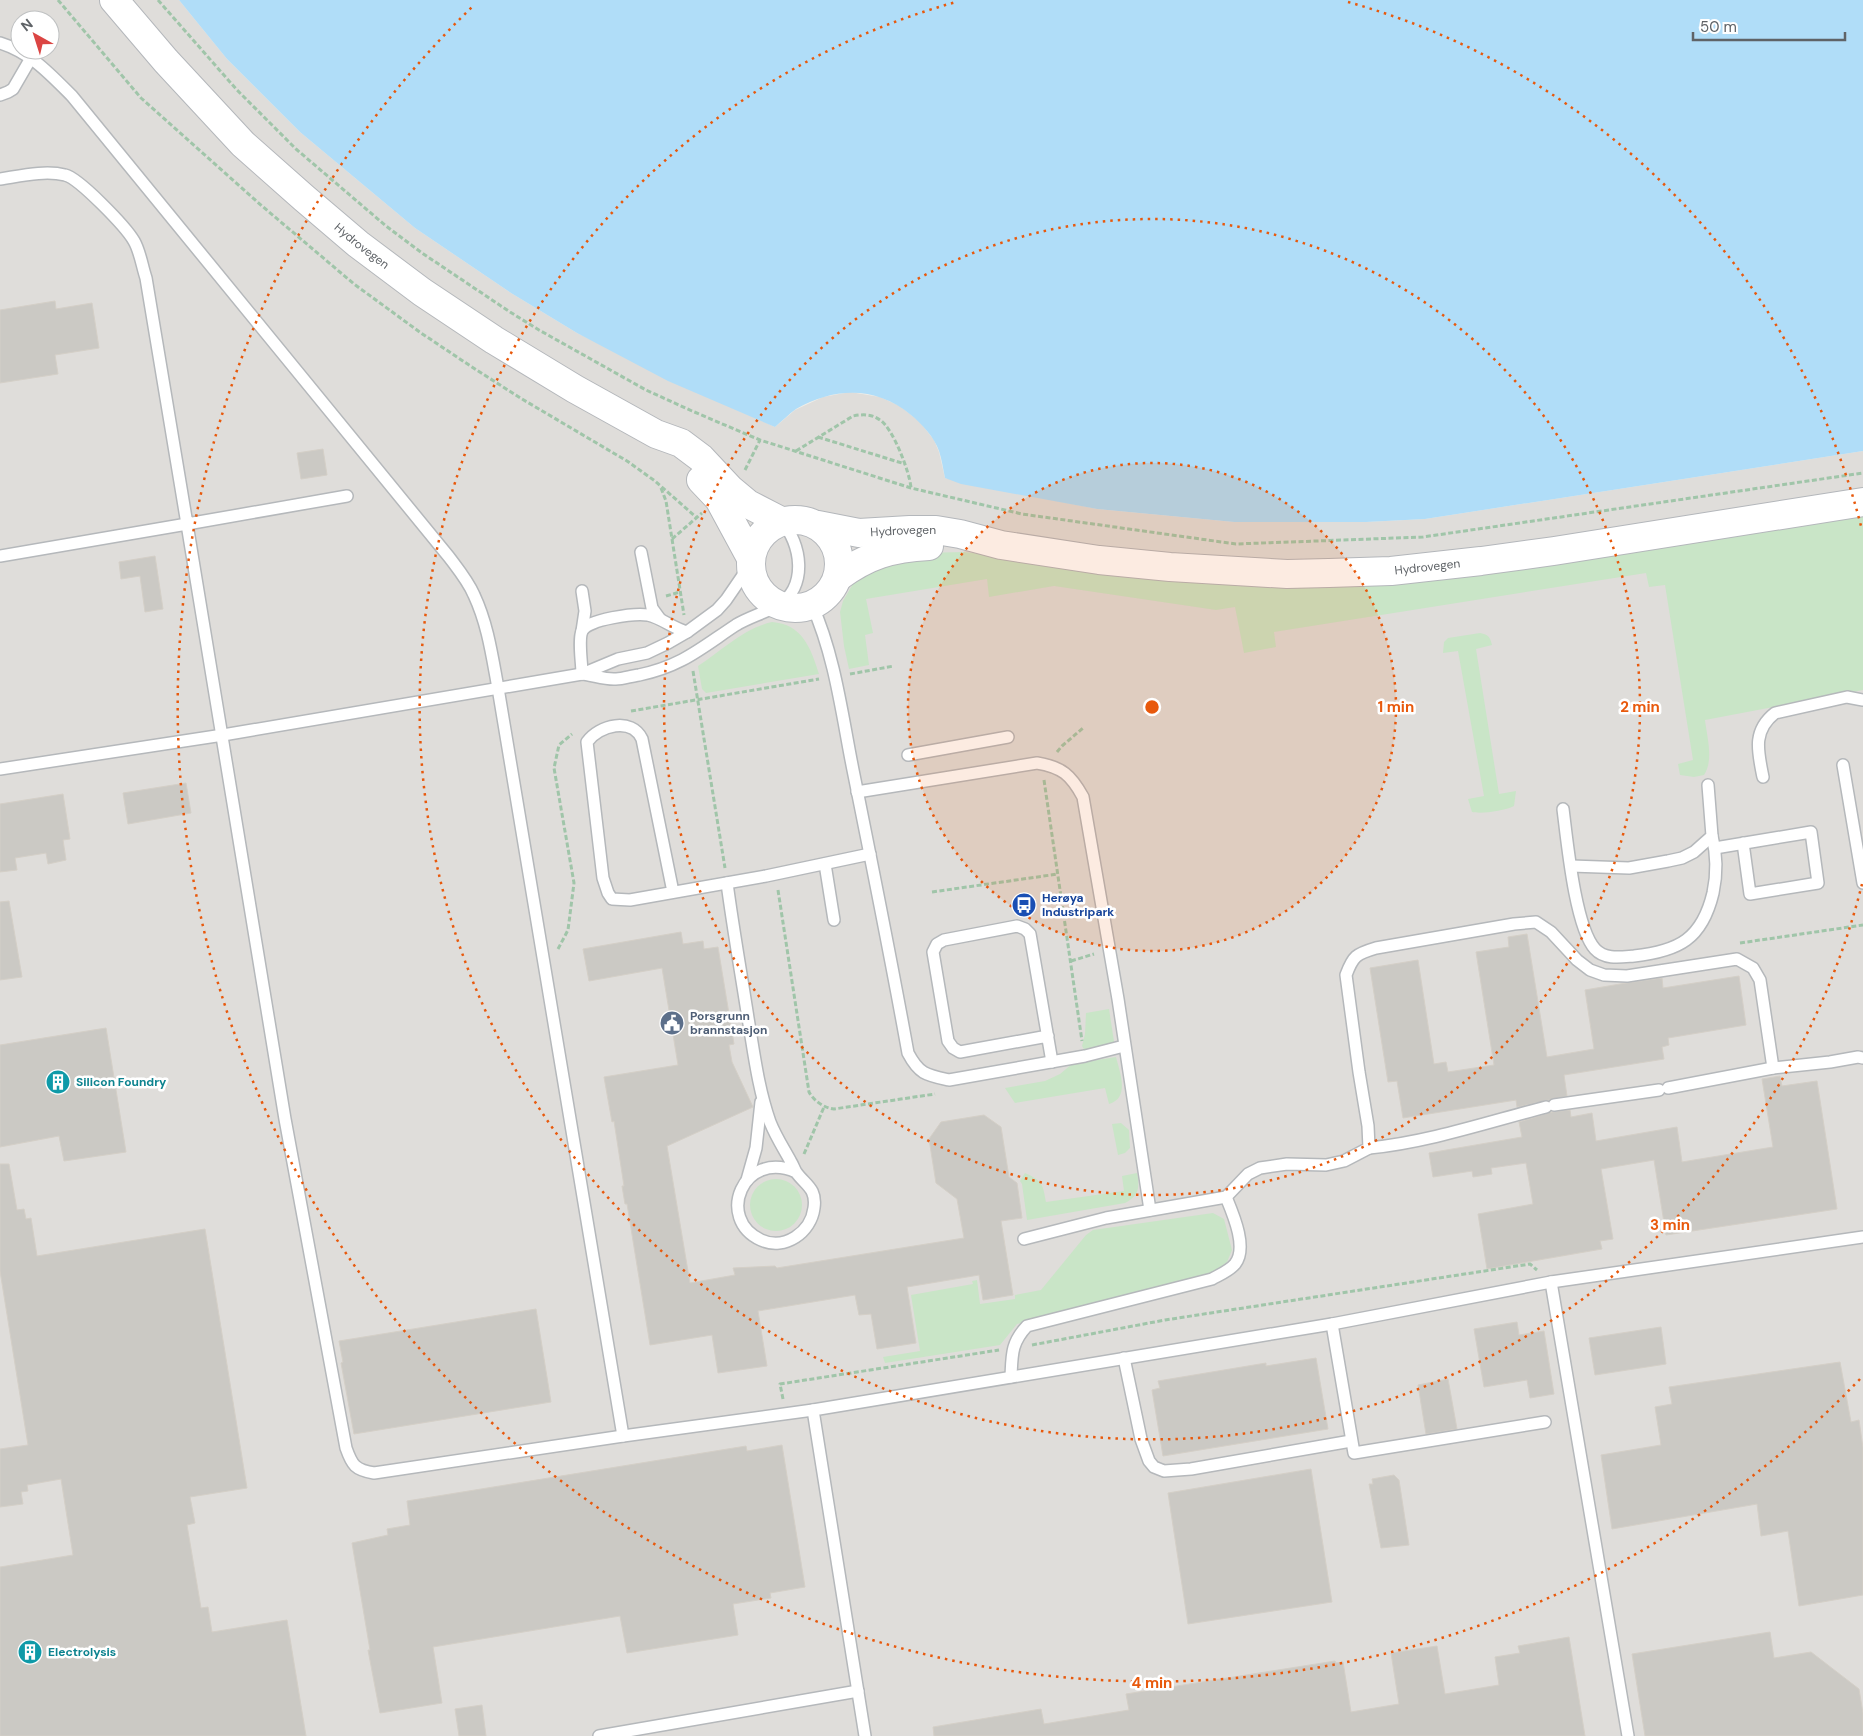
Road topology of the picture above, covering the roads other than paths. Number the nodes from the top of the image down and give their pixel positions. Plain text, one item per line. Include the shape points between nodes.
1 (114, 0) edge
2 (29, 60) edge
3 (33, 60) edge
4 (0, 95) edge
5 (0, 179) edge
6 (656, 434) junction
7 (347, 496) dead end
8 (1863, 502) edge
9 (781, 521) junction
10 (187, 524) junction
11 (818, 525) junction
12 (988, 542) junction
13 (641, 552) dead end
14 (0, 556) edge
15 (751, 562) junction
16 (838, 577) junction
17 (582, 591) dead end
18 (778, 605) junction
19 (812, 605) junction
20 (660, 619) junction
21 (582, 631) junction
22 (687, 632) junction
23 (582, 674) junction
24 (498, 688) junction
25 (1863, 700) edge
26 (223, 735) junction
27 (1008, 737) dead end
28 (908, 755) dead end
29 (1843, 765) dead end
30 (0, 769) edge
31 (1763, 777) dead end
32 (1708, 786) dead end
33 (857, 792) junction
34 (1563, 809) dead end
35 (1714, 842) junction
36 (1742, 843) junction
37 (870, 854) junction
38 (825, 864) junction
39 (1571, 866) junction
40 (727, 883) junction
41 (1863, 883) edge
42 (673, 892) junction
43 (834, 920) dead end
44 (1048, 1036) junction
45 (1124, 1046) junction
46 (1863, 1058) edge
47 (1052, 1062) junction
48 (1773, 1068) junction
49 (761, 1092) junction
50 (1370, 1148) junction
51 (796, 1172) junction
52 (747, 1180) junction
53 (1226, 1197) junction
54 (1150, 1210) junction
55 (1863, 1237) edge
56 (1024, 1240) dead end
57 (1551, 1282) junction
58 (1332, 1324) junction
59 (1124, 1358) junction
60 (1011, 1377) junction
61 (813, 1410) junction
62 (1545, 1422) dead end
63 (623, 1436) junction
64 (1352, 1441) junction
65 (858, 1691) junction
66 (599, 1736) edge
67 (865, 1736) edge
68 (1628, 1736) edge

1 - 6 street, Hydrovegen via 243,144 358,244 494,340
2 - 4 lane via 13,89
3 - 24 lane via 72,96 464,578 474,594 488,632
5 - 10 lane via 24,175 66,175 79,183 135,242 146,278
6 - 9 street, Hydrovegen via 681,443 748,504
6 - 15 street, Hydrovegen via 718,499
7 - 10 lane
8 - 12 street, Hydrovegen via 1554,551 1391,571 1288,574 1204,570 1099,560
9 - 11 street, Hydrovegen via 806,520
9 - 15 street via 761,535 754,546
9 - 18 lane via 795,546 799,566 791,592
10 - 14 lane
10 - 26 lane
11 - 12 street, Hydrovegen via 858,533 936,530
11 - 16 street via 837,548
12 - 16 street, Hydrovegen via 889,551 857,564
13 - 20 lane via 652,608
15 - 18 street, Hydrovegen via 754,582 764,596
15 - 22 lane via 717,610
16 - 19 street, Hydrovegen via 827,594
17 - 21 lane via 585,611
18 - 19 street via 795,608
18 - 23 lane via 737,624 674,665 657,671 615,680
19 - 33 lane via 832,667
20 - 21 lane via 647,615 616,618 598,621
20 - 22 lane
21 - 23 lane
22 - 23 lane via 647,653 618,659
23 - 24 lane
24 - 26 lane
24 - 63 lane
25 - 31 lane via 1847,697 1775,713 1766,720 1760,732 1758,747
26 - 30 lane
26 - 63 lane via 285,1119 346,1448 352,1463 361,1471 374,1473
27 - 28 lane
29 - 41 lane
32 - 35 lane
33 - 37 lane
33 - 45 lane via 1037,763 1049,765 1069,776 1083,797
34 - 39 lane
35 - 36 lane
35 - 39 lane via 1682,858 1668,861 1623,868
35 - 39 lane via 1716,871 1704,921 1678,945 1648,954 1612,957 1595,949 1582,924
36 - 36 lane via 1811,832 1818,883 1750,894
37 - 38 lane
37 - 47 lane via 908,1053 915,1067 927,1075 948,1080
38 - 40 lane
38 - 43 lane
40 - 42 lane
40 - 49 lane
42 - 42 lane via 630,900 612,899 608,893 603,878 587,742 599,731 630,726 639,732
44 - 44 lane via 1030,934 1025,929 1017,926 937,944 933,952 948,1041 953,1048 960,1052
44 - 47 lane
45 - 47 lane
45 - 54 lane
46 - 48 lane
48 - 50 lane via 1550,1106 1434,1136
48 - 50 lane via 1760,980 1753,968 1737,958 1627,976 1604,975 1577,960 1551,932 1536,922 1376,948 1358,954 1351,961 1346,975
49 - 51 lane via 778,1139
49 - 52 lane via 758,1133
50 - 53 lane via 1344,1161 1326,1165 1287,1164 1260,1168 1248,1174
51 - 52 lane via 768,1167
51 - 52 lane via 808,1183 813,1194 810,1222 804,1232 776,1243 762,1240 748,1231 741,1221 739,1194
53 - 54 lane
53 - 60 lane via 1235,1220 1241,1252 1230,1269 1212,1279 1027,1326 1018,1335 1013,1348
54 - 56 lane
55 - 57 lane
57 - 58 lane
57 - 68 lane
58 - 59 lane
58 - 64 lane
59 - 60 lane
59 - 64 lane via 1141,1439 1154,1467 1169,1471 1191,1469
60 - 61 lane
61 - 63 lane
61 - 65 lane
62 - 64 lane via 1354,1453
65 - 66 lane
65 - 67 lane

